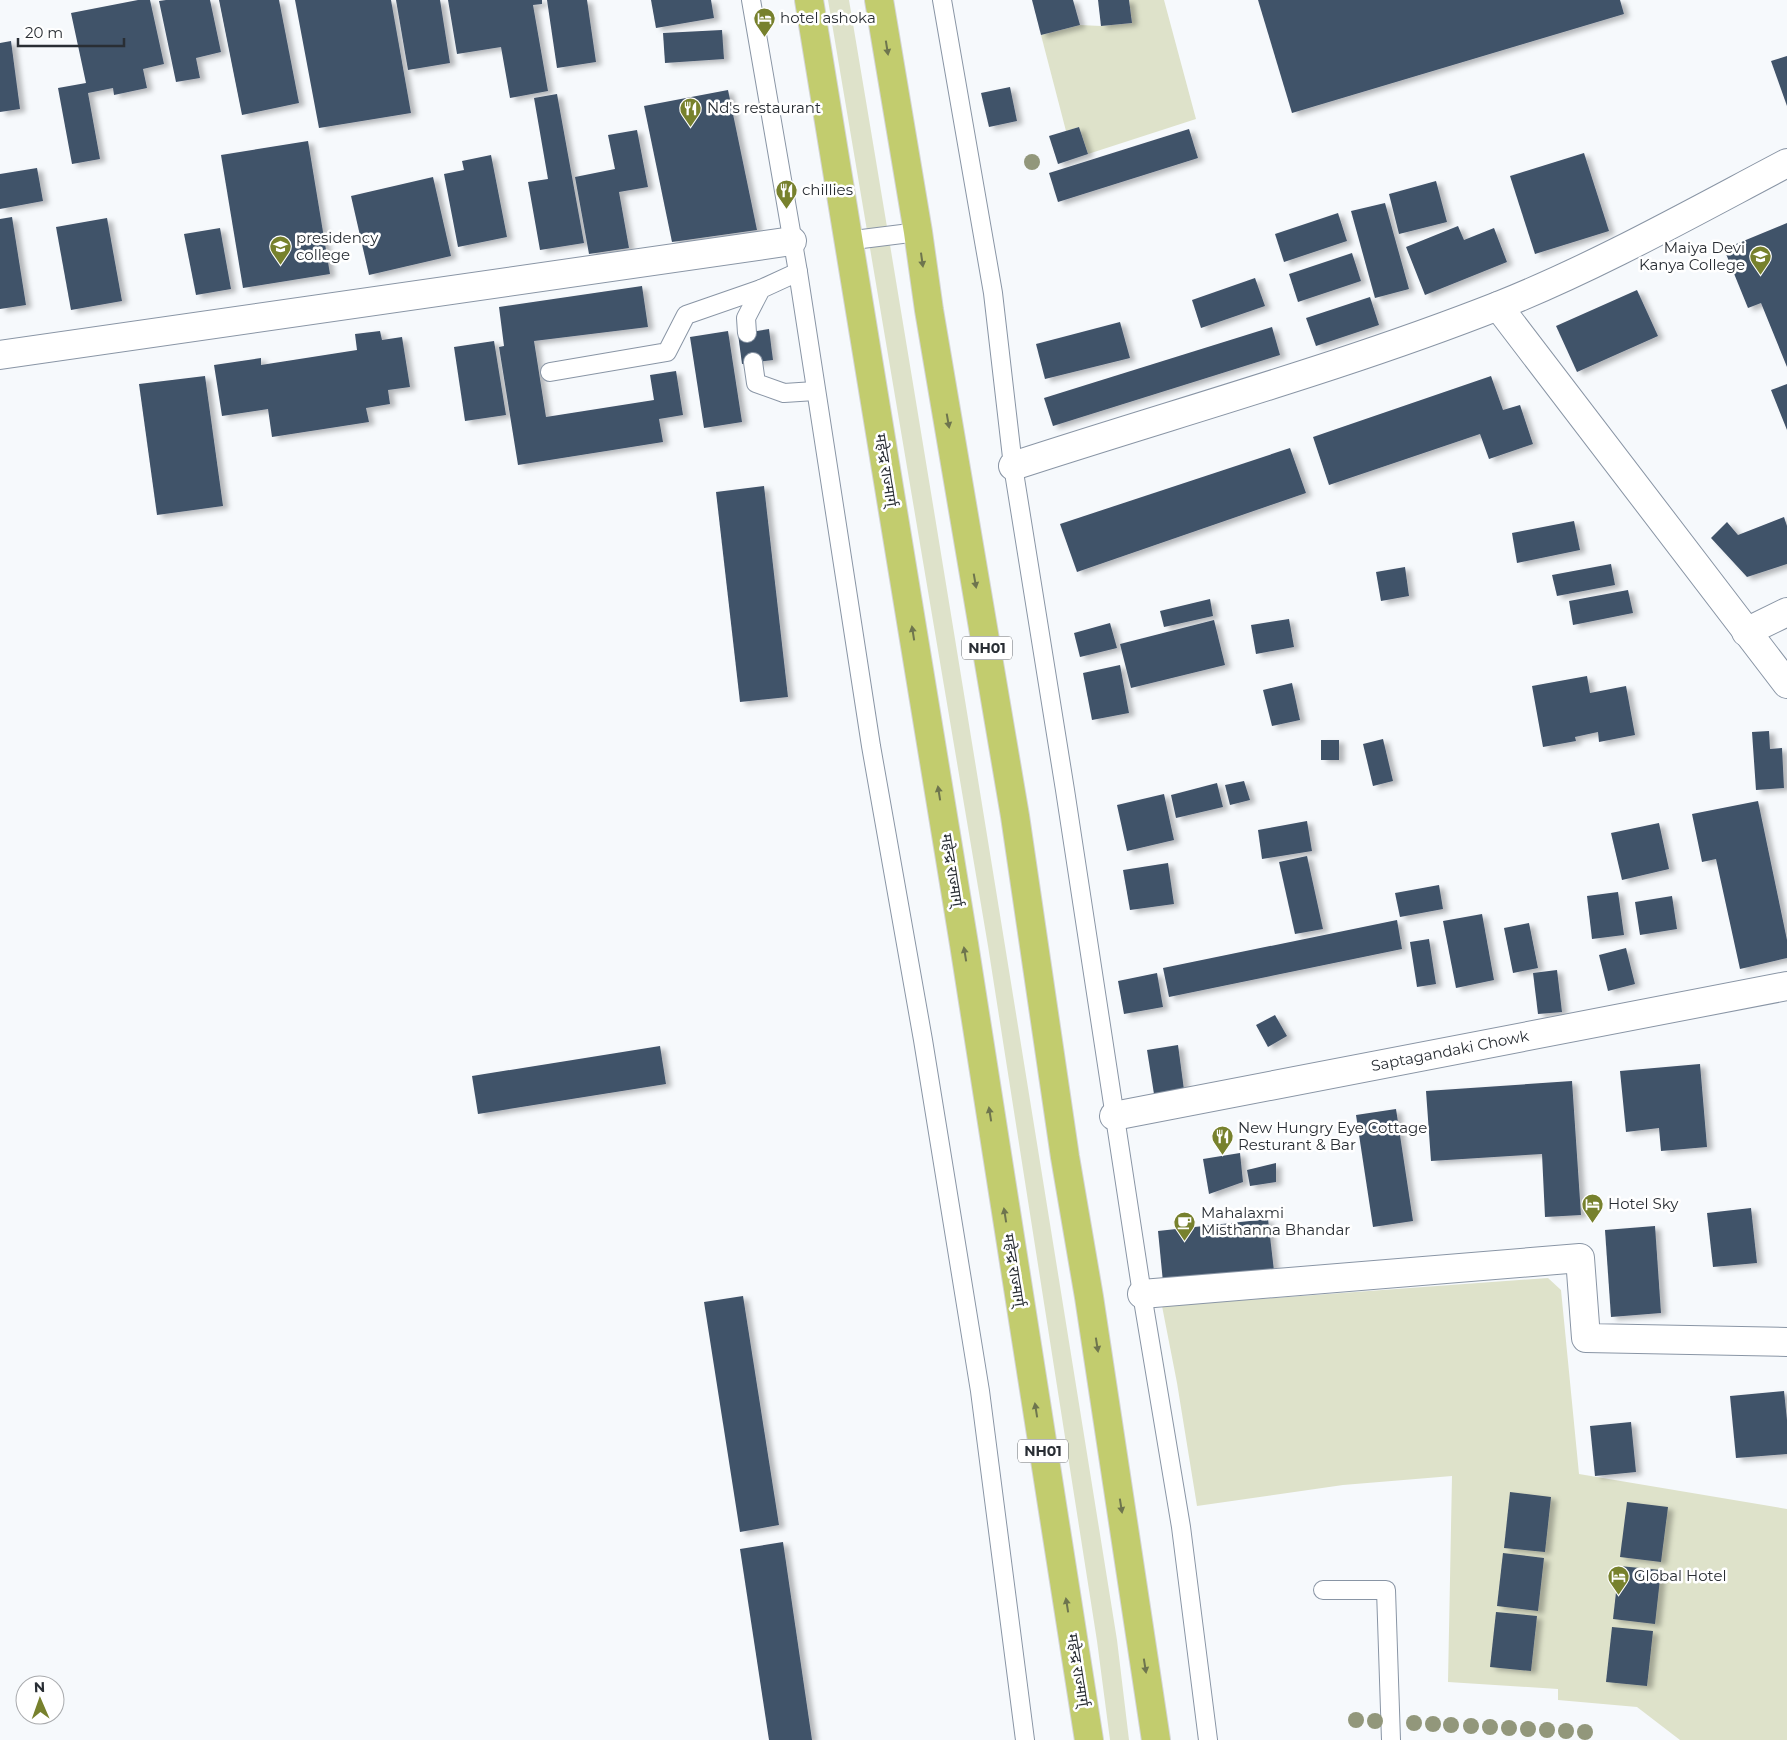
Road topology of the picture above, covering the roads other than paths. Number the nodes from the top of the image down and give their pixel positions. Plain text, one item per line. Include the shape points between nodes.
1 (751, 0) edge
2 (809, 0) edge
3 (879, 0) edge
4 (942, 0) edge
5 (1787, 163) edge
6 (918, 232) junction
7 (792, 241) junction
8 (846, 241) junction
9 (798, 272) junction
10 (760, 289) junction
11 (1498, 306) junction
12 (747, 333) dead end
13 (0, 355) edge
14 (753, 362) dead end
15 (550, 372) dead end
16 (816, 392) junction
17 (1013, 466) junction
18 (1787, 612) edge
19 (1746, 632) junction
20 (1787, 684) edge
21 (1787, 986) edge
22 (1114, 1116) junction
23 (1142, 1294) junction
24 (1787, 1342) edge
25 (1324, 1590) dead end
26 (1025, 1740) edge
27 (1089, 1740) edge
28 (1156, 1740) edge
29 (1208, 1740) edge
30 (1391, 1740) edge

1 - 7 lane
2 - 8 highway, महेन्द्र राज्मार्ग् / NH01
3 -> 6 highway, NH01
4 - 17 lane via 993,293
5 - 11 street via 1580,271
6 - 8 lane
6 -> 28 highway, NH01 via 928,310 1015,816
7 - 9 lane
7 - 13 street
27 -> 8 highway, महेन्द्र राज्मार्ग् / NH01 via 961,925
9 - 10 lane
9 - 16 lane
10 - 12 lane via 746,318
10 - 15 lane via 686,315 667,352
11 - 17 street via 1311,372
11 - 19 street
14 - 16 lane via 756,383 784,393
16 - 26 lane via 869,736 923,1040 978,1382
17 - 22 lane
18 - 19 street
19 - 20 street
21 - 22 street, Saptagandaki Chowk
22 - 23 lane
23 - 24 street via 1580,1258 1586,1338
23 - 29 lane via 1181,1527
25 - 30 lane via 1386,1590

